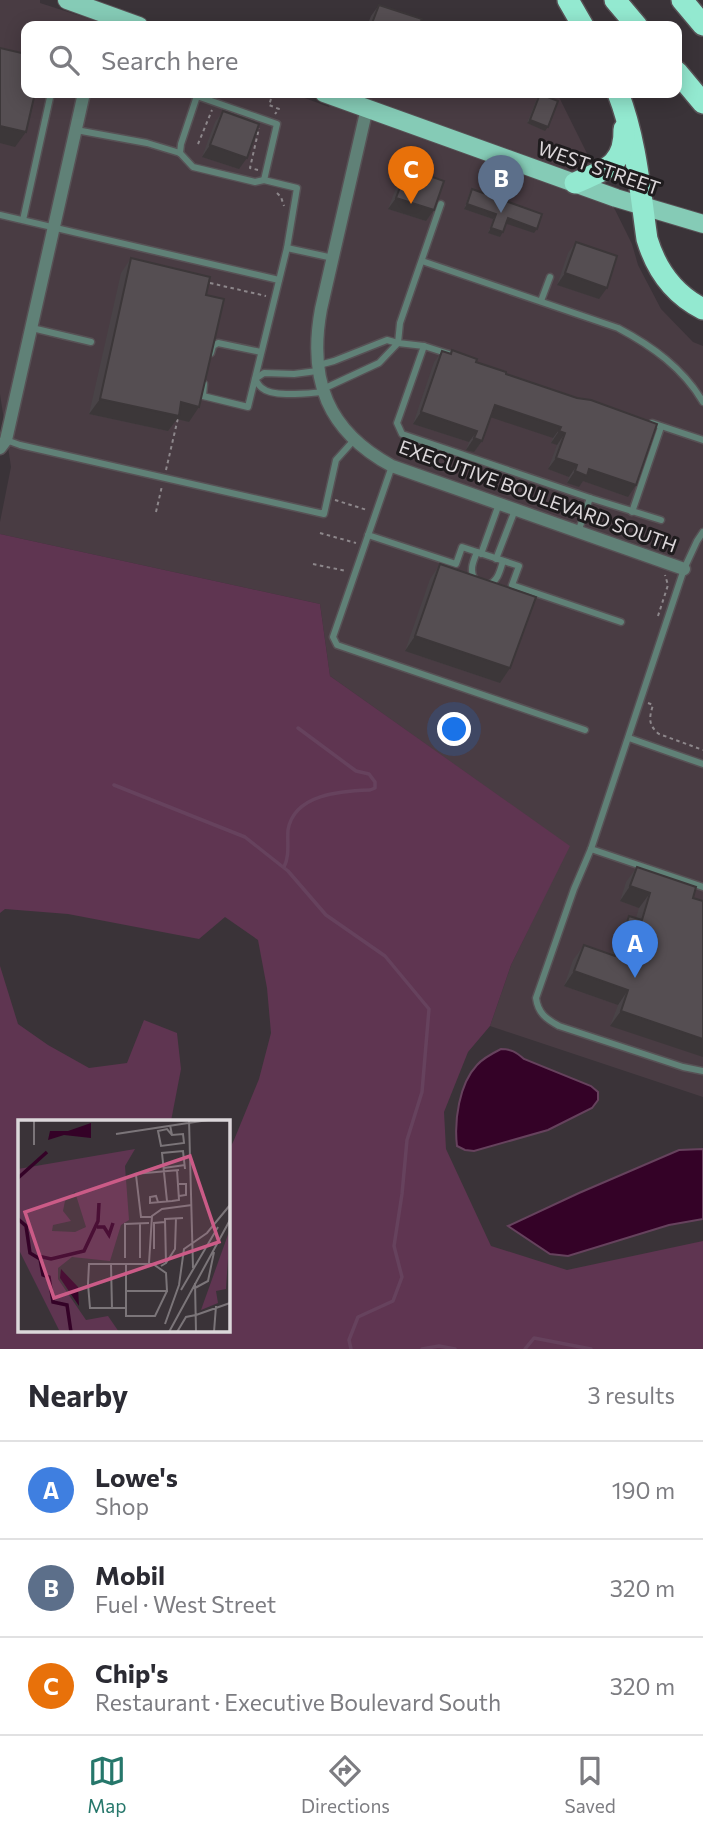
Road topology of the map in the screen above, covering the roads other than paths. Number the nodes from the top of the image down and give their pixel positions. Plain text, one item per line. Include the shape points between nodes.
1 (67, 0) edge
2 (568, 0) edge
3 (615, 0) edge
4 (682, 0) edge
5 (698, 0) edge
6 (703, 5) edge
7 (103, 20) edge
8 (580, 21) edge
9 (633, 21) edge
10 (703, 25) edge
11 (682, 78) edge
12 (50, 98) edge
13 (83, 98) edge
14 (196, 98) edge
15 (203, 98) edge
16 (338, 98) edge
17 (619, 98) edge
18 (619, 98) edge
19 (703, 103) edge
20 (367, 108) junction
21 (76, 130) junction
22 (180, 153) junction
23 (264, 180) junction
24 (575, 183) junction
25 (441, 204) edge
26 (642, 206) junction
27 (0, 215) edge
28 (23, 220) junction
29 (703, 224) edge
30 (54, 228) junction
31 (287, 248) junction
32 (333, 258) junction
33 (422, 261) junction
34 (550, 277) dead end
35 (279, 280) junction
36 (541, 301) junction
37 (703, 309) edge
38 (32, 328) junction
39 (91, 342) dead end
40 (398, 343) junction
41 (424, 346) junction
42 (261, 352) junction
43 (210, 358) edge
44 (460, 358) edge
45 (317, 368) junction
46 (255, 379) junction
47 (205, 380) edge
48 (323, 390) junction
49 (703, 402) edge
50 (641, 419) edge
51 (661, 427) junction
52 (354, 440) junction
53 (703, 440) edge
54 (3, 444) edge
55 (392, 466) junction
56 (590, 498) junction
57 (499, 504) junction
58 (515, 510) junction
59 (632, 512) junction
60 (661, 520) dead end
61 (578, 532) junction
62 (703, 532) edge
63 (368, 535) junction
64 (479, 553) junction
65 (500, 560) junction
66 (684, 569) junction
67 (621, 622) dead end
68 (584, 730) dead end
69 (629, 738) junction
70 (703, 764) edge
71 (591, 849) junction
72 (703, 887) edge
73 (703, 1071) edge

1 - 7 main road
2 - 8 highway
3 - 9 highway
4 - 10 highway
5 - 6 highway
11 - 19 highway
12 - 28 lane
13 - 21 street
14 - 22 lane
15 - 23 lane via 277,124
16 - 20 main road, WEST STREET
17 - 24 highway via 624,137 617,160
18 - 26 highway
20 - 24 main road, WEST STREET
20 - 32 street, EXECUTIVE BOULEVARD SOUTH
21 - 22 lane
21 - 30 street
22 - 23 lane via 193,167 255,182
23 - 31 lane via 297,188
24 - 26 main road, WEST STREET
25 - 33 lane
26 - 29 main road, WEST STREET
26 - 37 highway via 647,239 658,267 678,292
27 - 28 lane
28 - 30 lane
30 - 35 lane
30 - 38 street
31 - 32 lane
31 - 35 lane
32 - 45 street, EXECUTIVE BOULEVARD SOUTH via 318,326
33 - 36 lane
33 - 40 lane via 400,323
34 - 36 lane
35 - 42 lane
36 - 49 lane via 618,328 646,343 670,362
38 - 39 lane
38 - 54 street
40 - 41 lane
40 - 45 lane via 387,340
40 - 48 lane via 379,363
41 - 44 lane
41 - 56 lane via 397,423 402,434
42 - 43 lane via 218,343
42 - 46 lane
45 - 46 lane via 294,374 264,373
45 - 48 street, EXECUTIVE BOULEVARD SOUTH
46 - 47 lane via 248,407 203,396
46 - 48 lane via 271,392
48 - 52 street, EXECUTIVE BOULEVARD SOUTH via 335,416
50 - 51 lane
51 - 53 lane
51 - 59 lane
52 - 54 lane via 336,460 324,514
52 - 55 street, EXECUTIVE BOULEVARD SOUTH
55 - 57 street, EXECUTIVE BOULEVARD SOUTH
55 - 63 lane
56 - 59 lane
56 - 61 lane
57 - 58 street, EXECUTIVE BOULEVARD SOUTH
57 - 64 lane
58 - 61 street, EXECUTIVE BOULEVARD SOUTH
58 - 65 lane
59 - 60 lane
61 - 66 street, EXECUTIVE BOULEVARD SOUTH
62 - 66 lane
63 - 64 lane via 456,564 462,547
63 - 68 lane via 333,636 337,645
64 - 65 lane
64 - 65 lane via 471,574 481,583 493,583
65 - 67 lane via 519,566 512,585
66 - 69 lane
69 - 70 lane
69 - 71 lane
71 - 72 lane
71 - 73 lane via 537,998 541,1013 559,1026

